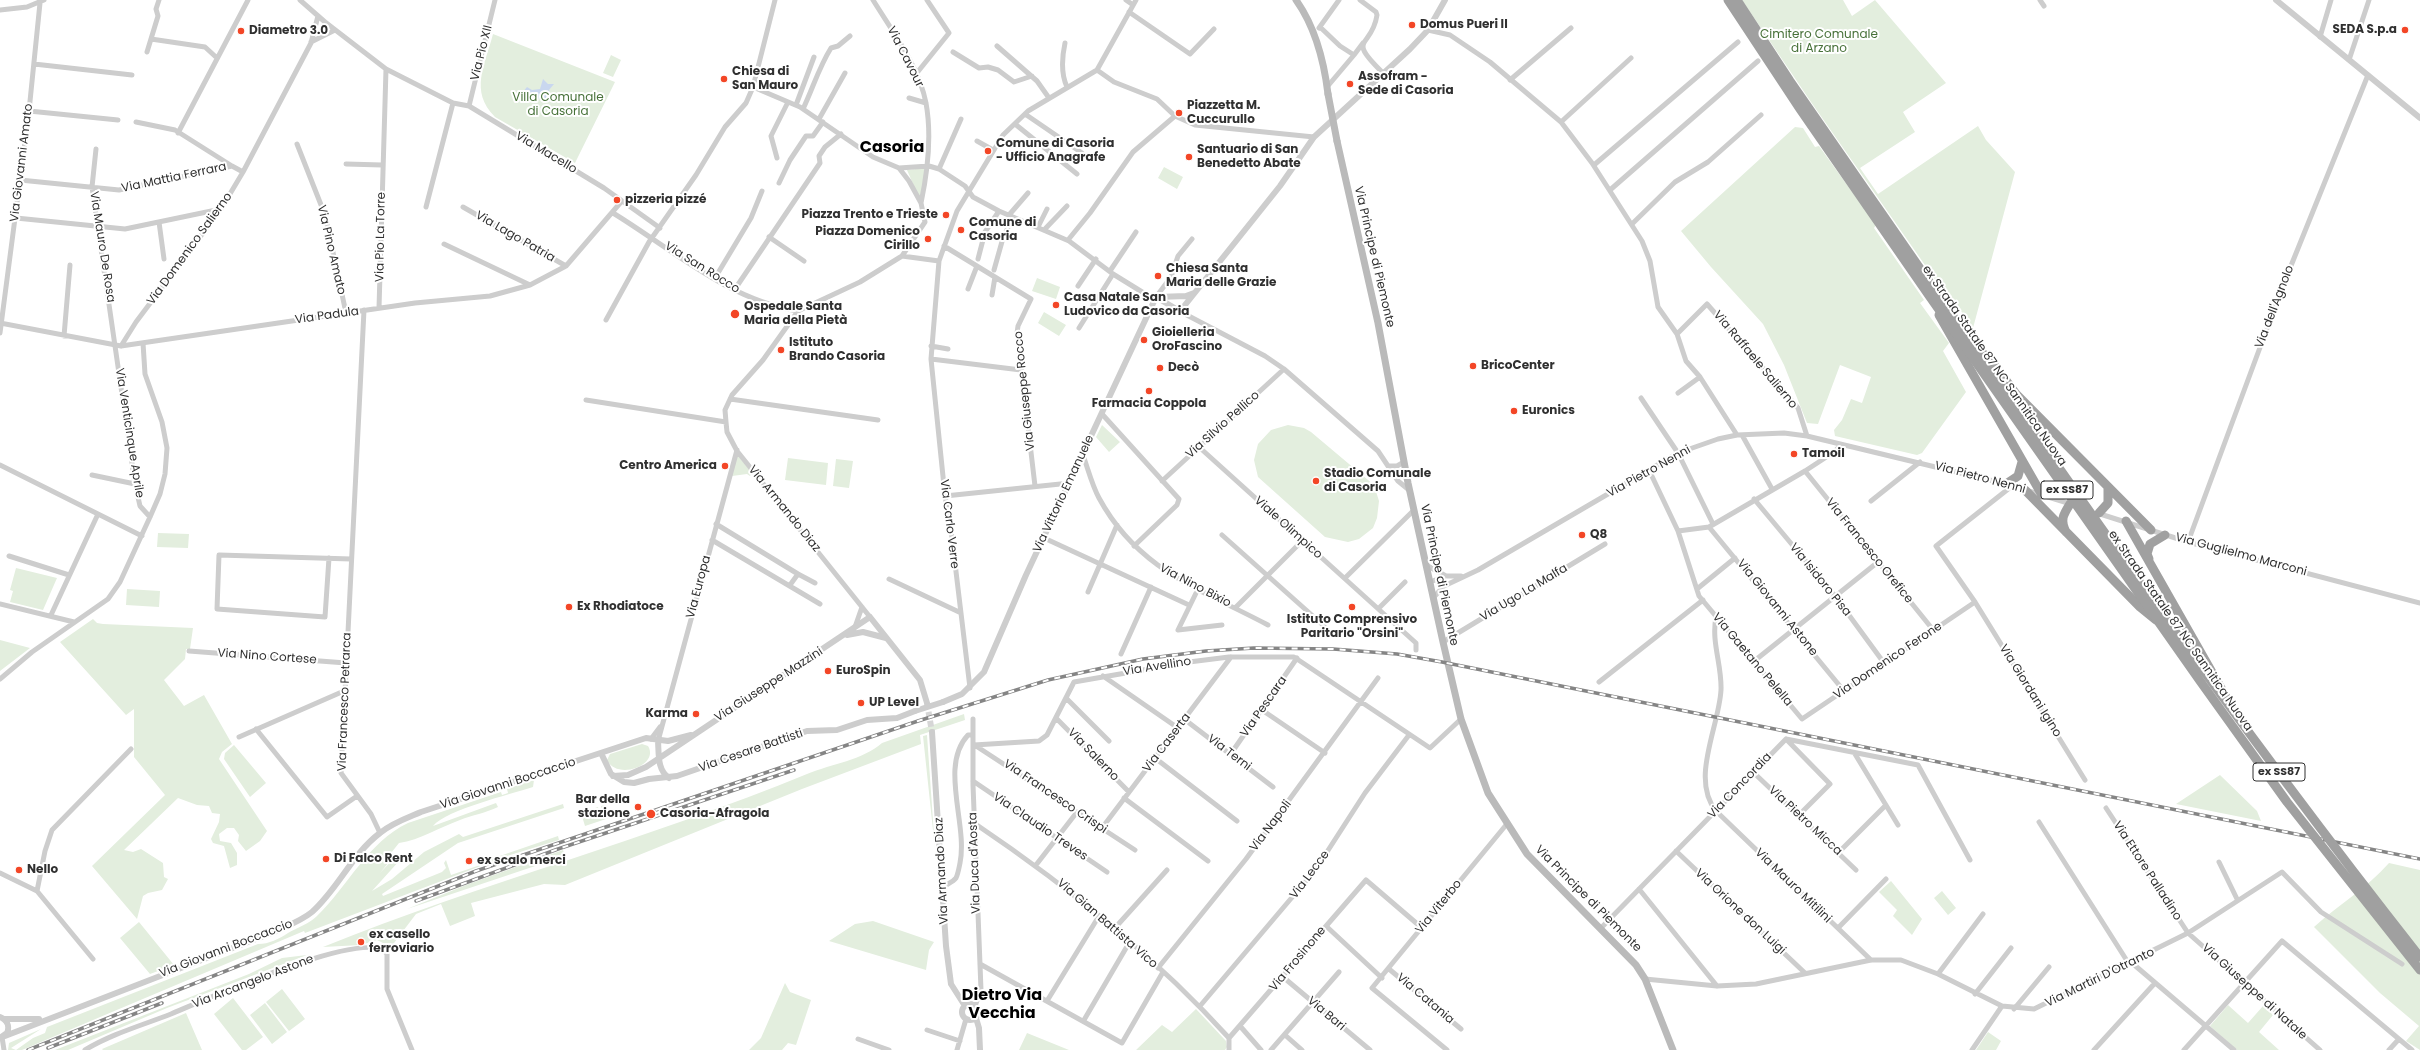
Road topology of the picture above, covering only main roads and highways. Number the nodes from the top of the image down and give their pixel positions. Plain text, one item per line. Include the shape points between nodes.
1 (1296, 0) edge
2 (1728, 0) edge
3 (1737, 0) edge
4 (1930, 297) junction
5 (1969, 338) junction
6 (2022, 462) junction
7 (2009, 485) road end
8 (2108, 488) junction
9 (2025, 490) road end
10 (2042, 495) road end
11 (2066, 503) road end
12 (2099, 513) road end
13 (2126, 521) road end
14 (2151, 530) road end
15 (2068, 534) junction
16 (2165, 535) road end
17 (2150, 563) junction
18 (2160, 624) junction
19 (2235, 714) junction
20 (2420, 957) edge
21 (2420, 970) edge
22 (1673, 1050) edge

1 - 22 main road, Via Principe di Piemonte, bridge via 1317,30 1337,141 1378,323 1414,510 1461,719 1488,793 1506,825 1526,854 1636,964 1645,979
2 - 4 highway, ex Strada Statale 87 NC Sannitica Nuova / ex SS87, bridge
3 - 5 highway, ex Strada Statale 87 NC Sannitica Nuova / ex SS87, bridge via 1790,81
4 - 6 highway, bridge
4 - 18 highway, ex Strada Statale 87 NC Sannitica Nuova / ex SS87, bridge
5 - 8 highway, bridge via 1996,367 2016,394
5 - 19 highway, ex Strada Statale 87 NC Sannitica Nuova / ex SS87, bridge
6 - 7 highway via 2018,476
6 - 10 highway
8 - 12 highway via 2108,503
8 - 14 highway
9 - 15 highway
11 - 15 highway via 2062,516
13 - 17 highway
15 - 18 highway, bridge
16 - 17 highway via 2148,547
17 - 19 highway, bridge
18 - 21 highway, ex Strada Statale 87 NC Sannitica Nuova / ex SS87, bridge via 2287,802
19 - 20 highway, ex Strada Statale 87 NC Sannitica Nuova / ex SS87, bridge

